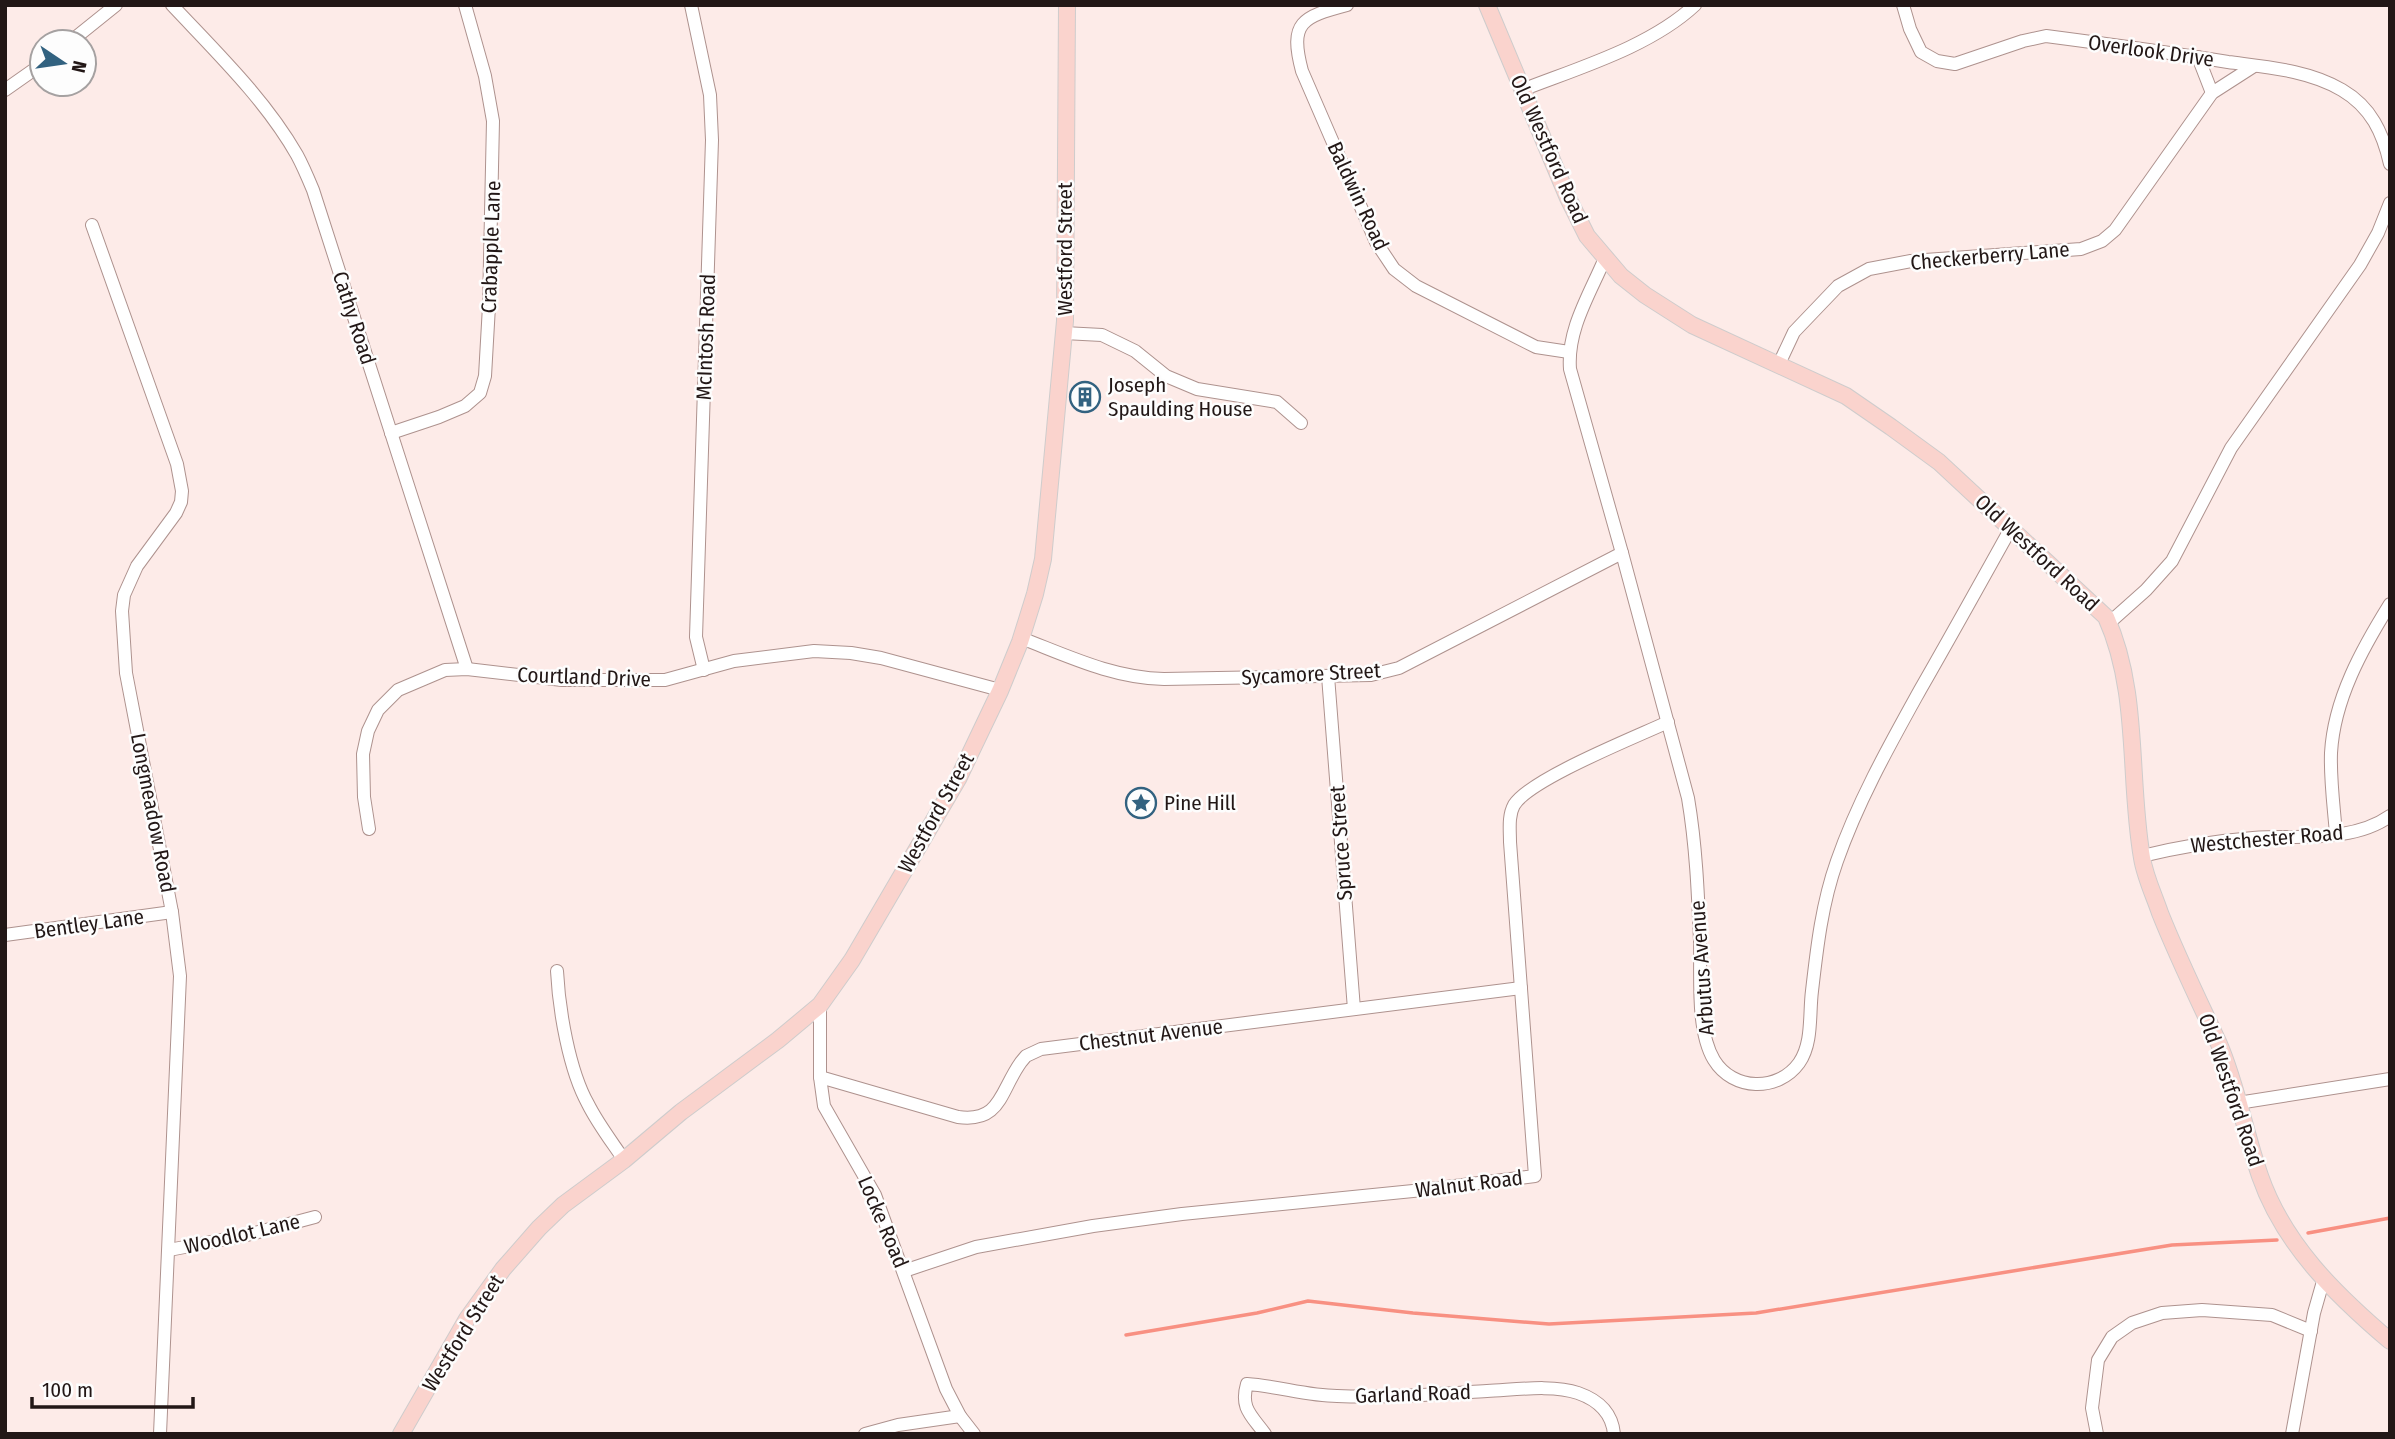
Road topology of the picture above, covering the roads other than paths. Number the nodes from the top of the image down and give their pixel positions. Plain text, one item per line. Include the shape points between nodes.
1 (116, 5) edge
2 (172, 5) edge
3 (466, 5) edge
4 (691, 5) edge
5 (1067, 5) edge
6 (1348, 5) edge
7 (1487, 5) edge
8 (1695, 5) edge
9 (1903, 5) edge
10 (87, 28) edge
11 (2198, 57) junction
12 (2254, 66) junction
13 (28, 74) edge
14 (5, 90) edge
15 (1522, 90) junction
16 (2212, 93) junction
17 (2390, 164) edge
18 (2390, 204) edge
19 (92, 225) dead end
20 (1605, 258) junction
21 (1064, 333) junction
22 (1569, 352) junction
23 (1779, 364) junction
24 (1301, 423) dead end
25 (391, 433) junction
26 (2011, 528) junction
27 (1622, 553) junction
28 (2390, 604) edge
29 (2109, 623) junction
30 (1021, 638) junction
31 (467, 669) junction
32 (704, 670) junction
33 (1328, 676) junction
34 (1000, 690) junction
35 (1668, 722) junction
36 (2390, 816) edge
37 (369, 829) dead end
38 (2336, 834) junction
39 (2142, 856) junction
40 (173, 912) junction
41 (5, 935) edge
42 (557, 971) dead end
43 (1521, 988) junction
44 (820, 1005) junction
45 (1354, 1009) junction
46 (820, 1077) junction
47 (2390, 1079) edge
48 (2238, 1103) junction
49 (624, 1160) junction
50 (315, 1217) dead end
51 (169, 1250) junction
52 (904, 1271) junction
53 (2324, 1278) junction
54 (2311, 1331) junction
55 (2386, 1334) edge
56 (960, 1416) junction
57 (160, 1434) edge
58 (401, 1434) edge
59 (865, 1434) edge
60 (974, 1434) edge
61 (1265, 1434) edge
62 (1614, 1434) edge
63 (2097, 1434) edge
64 (2292, 1434) edge

1 - 10 street
2 - 25 street, Cathy Road via 229,65 298,156
3 - 25 street, Crabapple Lane via 493,121 485,376 480,393 465,406
4 - 32 street, McIntosh Road via 710,95 712,140 696,638
5 - 21 main road, Westford Street
6 - 22 street, Baldwin Road via 1306,20 1298,31 1296,47 1302,71 1376,242 1394,269 1416,286 1536,347
7 - 15 main road, Old Westford Road
8 - 15 street via 1672,26
9 - 11 street, Overlook Drive via 1922,52 1937,61 1955,64 2046,36
11 - 12 street, Overlook Drive
11 - 16 street
12 - 16 street, Checkerberry Lane
12 - 17 street, Overlook Drive via 2321,80 2343,90 2373,117
13 - 14 street
15 - 20 main road, Old Westford Road via 1568,198 1587,236
16 - 23 street, Checkerberry Lane via 2132,209 2102,241 2081,248 1911,261 1869,269 1829,295 1794,332
18 - 29 street via 2360,265 2231,448 2172,561
19 - 40 street, Longmeadow Road via 183,491 176,513 137,566 122,611 125,673
20 - 22 street, Arbutus Avenue via 1579,315
20 - 23 main road, Old Westford Road via 1621,276 1671,312
21 - 24 street via 1102,335 1135,351 1166,376 1197,389 1278,402
21 - 30 main road, Westford Street via 1043,559
22 - 27 street, Arbutus Avenue via 1585,427
23 - 26 main road, Old Westford Road via 1846,396 1892,426
25 - 31 street, Cathy Road
26 - 29 main road, Old Westford Road
26 - 35 street, Arbutus Avenue via 1851,823 1821,921 1806,1050 1792,1071 1770,1083 1746,1083 1731,1077 1718,1066 1707,1044 1694,838
27 - 33 street, Sycamore Street via 1399,668 1371,675
27 - 35 street, Arbutus Avenue
28 - 38 street via 2351,672 2335,726 2331,753
29 - 39 main road, Old Westford Road via 2125,675
30 - 33 street, Sycamore Street via 1135,677
30 - 34 main road, Westford Street
31 - 32 street, Courtland Drive via 619,681 665,680
31 - 37 street, Courtland Drive via 445,670 419,680 398,690 378,709 363,754
32 - 34 street, Courtland Drive via 784,654 851,653
33 - 45 street, Spruce Street
34 - 44 main road, Westford Street via 958,779 852,960
35 - 43 street, Walnut Road via 1553,776 1514,804 1510,842
36 - 38 street, Westchester Road via 2376,826
38 - 39 street, Westchester Road via 2193,844
39 - 48 main road, Old Westford Road
40 - 41 street, Bentley Lane
40 - 51 street, Longmeadow Road via 180,1017
42 - 49 street via 558,999 573,1064 587,1102
43 - 45 street, Chestnut Avenue
43 - 52 street, Walnut Road via 1535,1176 1093,1226 976,1247
44 - 46 street, Locke Road
44 - 49 main road, Westford Street
45 - 46 street, Chestnut Avenue via 1041,1049 1026,1056 991,1112 977,1118 958,1117
46 - 52 street, Locke Road via 824,1106 875,1195
47 - 48 street
48 - 53 main road, Old Westford Road via 2260,1177 2277,1215 2292,1241
49 - 58 main road, Westford Street via 564,1205 503,1269 467,1319
50 - 51 street, Woodlot Lane
51 - 57 street, Longmeadow Road
52 - 56 street, Locke Road
53 - 54 street
53 - 55 main road, Old Westford Road
54 - 63 street via 2272,1315 2202,1310 2162,1313 2132,1323 2112,1337 2098,1360 2092,1408
54 - 64 street
56 - 59 street via 898,1424
56 - 60 street, Locke Road
61 - 62 street, Garland Road via 1246,1409 1247,1384 1335,1396 1576,1392 1603,1405

